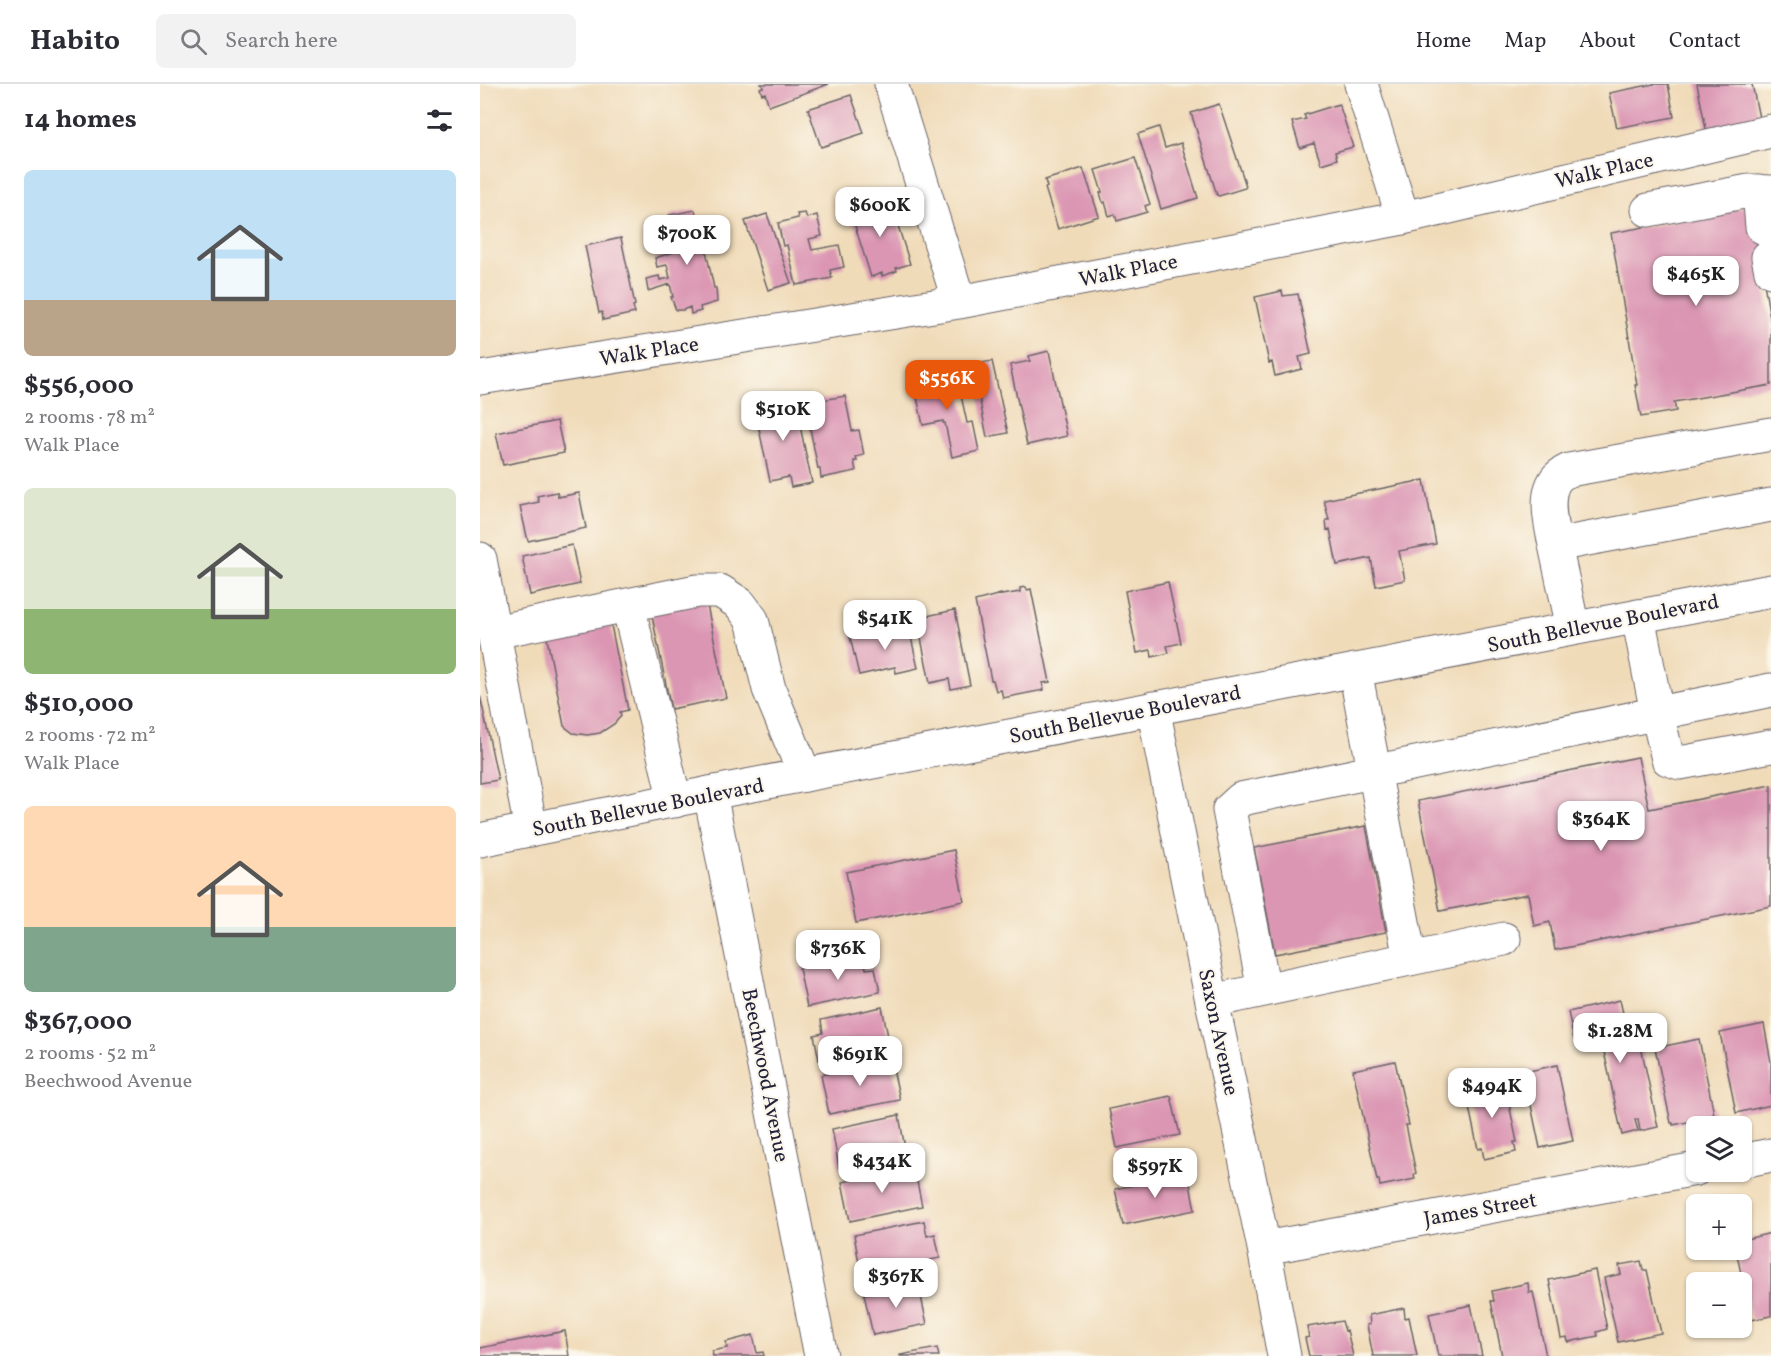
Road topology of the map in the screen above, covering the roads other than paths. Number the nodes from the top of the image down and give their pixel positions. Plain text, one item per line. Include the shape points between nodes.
1 (891, 84) edge
2 (1361, 84) edge
3 (1771, 131) edge
4 (1765, 192) edge
5 (1648, 210) dead end
6 (1403, 218) junction
7 (1767, 252) edge
8 (959, 302) junction
9 (480, 378) edge
10 (1771, 435) edge
11 (1771, 505) edge
12 (1555, 545) junction
13 (480, 559) edge
14 (1771, 591) edge
15 (628, 605) junction
16 (1638, 616) junction
17 (1573, 628) junction
18 (494, 632) junction
19 (1355, 670) junction
20 (1771, 690) edge
21 (1153, 708) junction
22 (1657, 713) junction
23 (1771, 746) edge
24 (1374, 771) junction
25 (805, 775) junction
26 (710, 793) junction
27 (675, 801) junction
28 (531, 830) junction
29 (480, 840) edge
30 (1504, 939) dead end
31 (1410, 959) junction
32 (1264, 990) junction
33 (1212, 1001) junction
34 (1771, 1155) edge
35 (1752, 1159) edge
36 (1686, 1171) edge
37 (1264, 1248) junction
38 (821, 1356) edge
39 (1284, 1356) edge

1 - 8 street
2 - 6 street
3 - 6 street, Walk Place
4 - 5 street via 1749,191
4 - 7 street
6 - 8 street, Walk Place
8 - 9 street, Walk Place
10 - 12 street via 1569,470 1557,478 1551,489 1549,512
11 - 12 street
12 - 17 street
13 - 18 street
14 - 16 street, South Bellevue Boulevard
15 - 18 street
15 - 25 street via 697,591 720,591 740,604 752,620 769,689
15 - 27 street
16 - 17 street, South Bellevue Boulevard
16 - 22 street
17 - 19 street, South Bellevue Boulevard
18 - 28 street
19 - 21 street, South Bellevue Boulevard
19 - 24 street
20 - 22 street
21 - 25 street, South Bellevue Boulevard
21 - 33 street, Saxon Avenue
22 - 23 street via 1668,759 1680,763
22 - 24 street
24 - 31 street
24 - 32 street via 1241,799 1229,810
25 - 26 street, South Bellevue Boulevard
26 - 27 street, South Bellevue Boulevard
26 - 38 street, Beechwood Avenue
27 - 28 street, South Bellevue Boulevard
28 - 29 street, South Bellevue Boulevard
30 - 31 street
31 - 32 street
32 - 33 street
33 - 37 street, Saxon Avenue
34 - 35 street
36 - 37 street, James Street
37 - 39 street, Saxon Avenue

